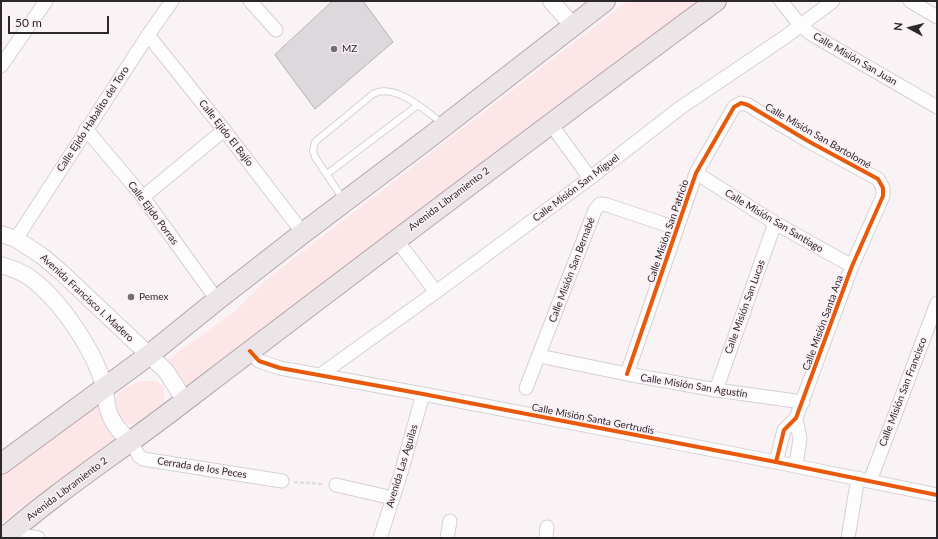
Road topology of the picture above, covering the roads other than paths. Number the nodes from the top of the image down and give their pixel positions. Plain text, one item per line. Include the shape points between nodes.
1 (46, 1) edge
2 (172, 1) edge
3 (250, 1) edge
4 (552, 1) edge
5 (605, 1) edge
6 (716, 1) edge
7 (781, 1) edge
8 (833, 1) edge
9 (910, 1) edge
10 (937, 17) edge
11 (800, 25) junction
12 (573, 26) junction
13 (276, 30) dead end
14 (148, 35) junction
15 (1, 66) edge
16 (741, 103) joint
17 (418, 105) junction
18 (937, 107) edge
19 (550, 123) junction
20 (444, 125) junction
21 (86, 129) junction
22 (224, 130) junction
23 (696, 173) junction
24 (327, 174) junction
25 (590, 178) junction
26 (883, 188) joint
27 (143, 197) junction
28 (345, 201) junction
29 (775, 223) junction
30 (676, 228) junction
31 (303, 233) junction
32 (9, 236) edge
33 (396, 239) junction
34 (1, 265) edge
35 (852, 266) junction
36 (436, 292) junction
37 (217, 300) junction
38 (937, 303) edge
39 (250, 351) junction
40 (149, 355) junction
41 (539, 356) junction
42 (627, 374) junction
43 (320, 375) junction
44 (104, 387) junction
45 (526, 388) dead end
46 (716, 390) junction
47 (423, 394) junction
48 (186, 401) junction
49 (803, 402) junction
50 (796, 418) junction
51 (131, 442) junction
52 (776, 462) junction
53 (1, 464) edge
54 (796, 466) junction
55 (864, 479) junction
56 (282, 481) road end
57 (336, 485) road end
58 (937, 495) edge
59 (393, 498) junction
60 (450, 521) dead end
61 (7, 535) edge
62 (38, 538) edge
63 (380, 538) edge
64 (447, 538) edge
65 (848, 538) edge

1 - 15 street
2 - 14 street, Calle Ejido Habalito del Toro
3 - 13 street
4 - 12 street
5 - 12 main road
6 - 19 main road, Avenida Libramiento 2
7 - 11 street, Calle Misión San Juan
8 - 11 street, Calle Misión San Miguel
9 - 10 street
11 - 18 street, Calle Misión San Juan via 811,34
11 - 25 street, Calle Misión San Miguel via 680,108
12 - 20 main road
14 - 21 street, Calle Ejido Habalito del Toro
14 - 22 street, Calle Ejido El Bajío
16 - 23 street, Calle Misión San Patricio via 734,107
16 - 26 street, Calle Misión San Bartolomé via 878,179
17 - 20 lane
17 - 24 lane
17 - 24 lane via 386,90 373,94 315,142 315,158
19 - 25 street
19 - 33 main road, Avenida Libramiento 2
20 - 28 main road
21 - 27 street, Calle Ejido Porras
21 - 32 street, Calle Ejido Habalito del Toro
22 - 27 street
22 - 31 street, Calle Ejido El Bajío
23 - 29 street, Calle Misión San Santiago
23 - 30 street, Calle Misión San Patricio
24 - 28 lane
25 - 36 street, Calle Misión San Miguel
26 - 35 street, Calle Misión Santa Ana via 883,196
27 - 37 street, Calle Ejido Porras
28 - 31 main road
29 - 35 street, Calle Misión San Santiago
29 - 46 street, Calle Misión San Lucas
30 - 41 street, Calle Misión San Bernabé via 600,204 595,210
30 - 42 street, Calle Misión San Patricio
31 - 37 main road
32 - 40 street, Avenida Francisco I. Madero via 42,256 61,272
33 - 36 street
33 - 39 main road, Avenida Libramiento 2
34 - 44 street via 29,277 46,291 67,316 93,359
35 - 49 street, Calle Misión Santa Ana
36 - 43 street, Calle Misión San Miguel
37 - 40 main road
38 - 55 street, Calle Misión San Francisco
39 - 43 street, Calle Misión Santa Gertrudis via 259,361 280,368
39 - 48 main road, Avenida Libramiento 2
40 - 44 main road
40 - 48 street via 166,371
41 - 42 street, Calle Misión San Agustín
41 - 45 street, Calle Misión San Bernabé
42 - 46 street, Calle Misión San Agustín
43 - 47 street, Calle Misión Santa Gertrudis
44 - 51 street via 111,419
44 - 53 main road
46 - 49 street, Calle Misión San Agustín
47 - 52 street, Calle Misión Santa Gertrudis
47 - 59 street, Avenida Las Aguilas
48 - 51 main road, Avenida Libramiento 2
49 - 50 street, Calle Misión Santa Ana
50 - 52 street, Calle Misión Santa Ana via 784,430
50 - 54 street via 800,439
51 - 56 street, Cerrada de los Peces via 143,459
51 - 61 main road, Avenida Libramiento 2
52 - 54 street, Calle Misión Santa Gertrudis
54 - 55 street, Calle Misión Santa Gertrudis
55 - 58 street, Calle Misión Santa Gertrudis
55 - 65 street, Calle Misión San Francisco
57 - 59 street
59 - 63 street, Avenida Las Aguilas
60 - 64 street
61 - 62 street

